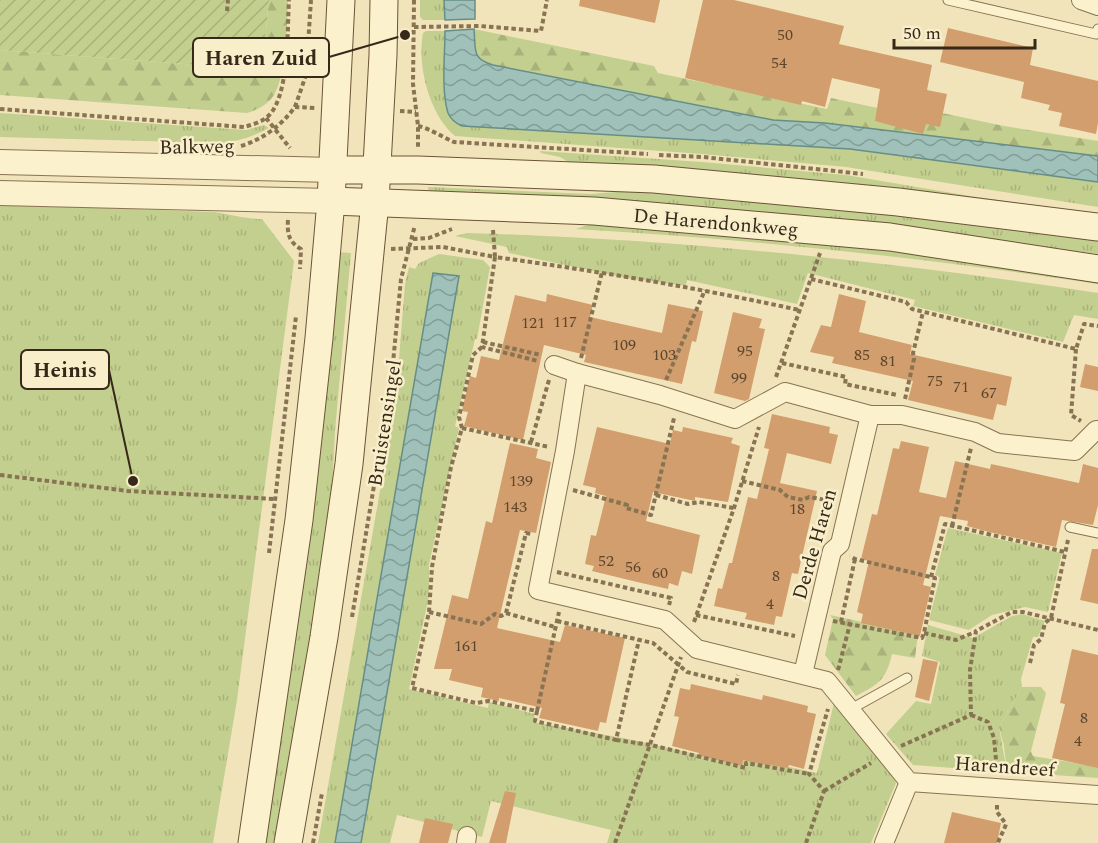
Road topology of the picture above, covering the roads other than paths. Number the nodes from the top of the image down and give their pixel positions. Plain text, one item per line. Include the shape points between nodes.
1 (341, 0) edge
2 (384, 0) edge
3 (948, 0) edge
4 (1081, 0) edge
5 (1098, 6) edge
6 (1098, 29) edge
7 (0, 162) edge
8 (332, 170) junction
9 (377, 170) junction
10 (0, 193) edge
11 (331, 201) junction
12 (375, 202) junction
13 (1098, 227) edge
14 (1098, 269) edge
15 (554, 364) road end
16 (578, 373) junction
17 (870, 415) junction
18 (1097, 430) edge
19 (1070, 527) road end
20 (1098, 533) edge
21 (803, 674) junction
22 (908, 678) dead end
23 (851, 709) junction
24 (909, 782) junction
25 (1098, 795) edge
26 (252, 843) edge
27 (288, 843) edge
28 (884, 843) edge

1 - 8 main road
2 - 9 main road, Bruistensingel
3 - 6 lane via 1096,34
4 - 5 street
7 - 8 street, Balkweg
8 - 9 main road, De Harendonkweg
8 - 11 main road
9 - 12 main road, Bruistensingel
9 - 13 main road, De Harendonkweg via 654,179 898,202
10 - 11 street
11 - 12 main road, De Harendonkweg
11 - 26 main road via 299,520
12 - 14 main road, De Harendonkweg via 594,211 890,237
12 - 27 main road, Bruistensingel via 340,532
15 - 16 street
16 - 17 street via 735,419 784,392
16 - 21 street via 538,590 665,620 698,649
17 - 18 street via 904,406 998,443 1075,451
17 - 21 street, Derde Haren via 840,544 832,551
19 - 20 lane
21 - 23 street via 827,681
22 - 23 lane
23 - 24 street
24 - 25 street, Harendreef
24 - 28 street

